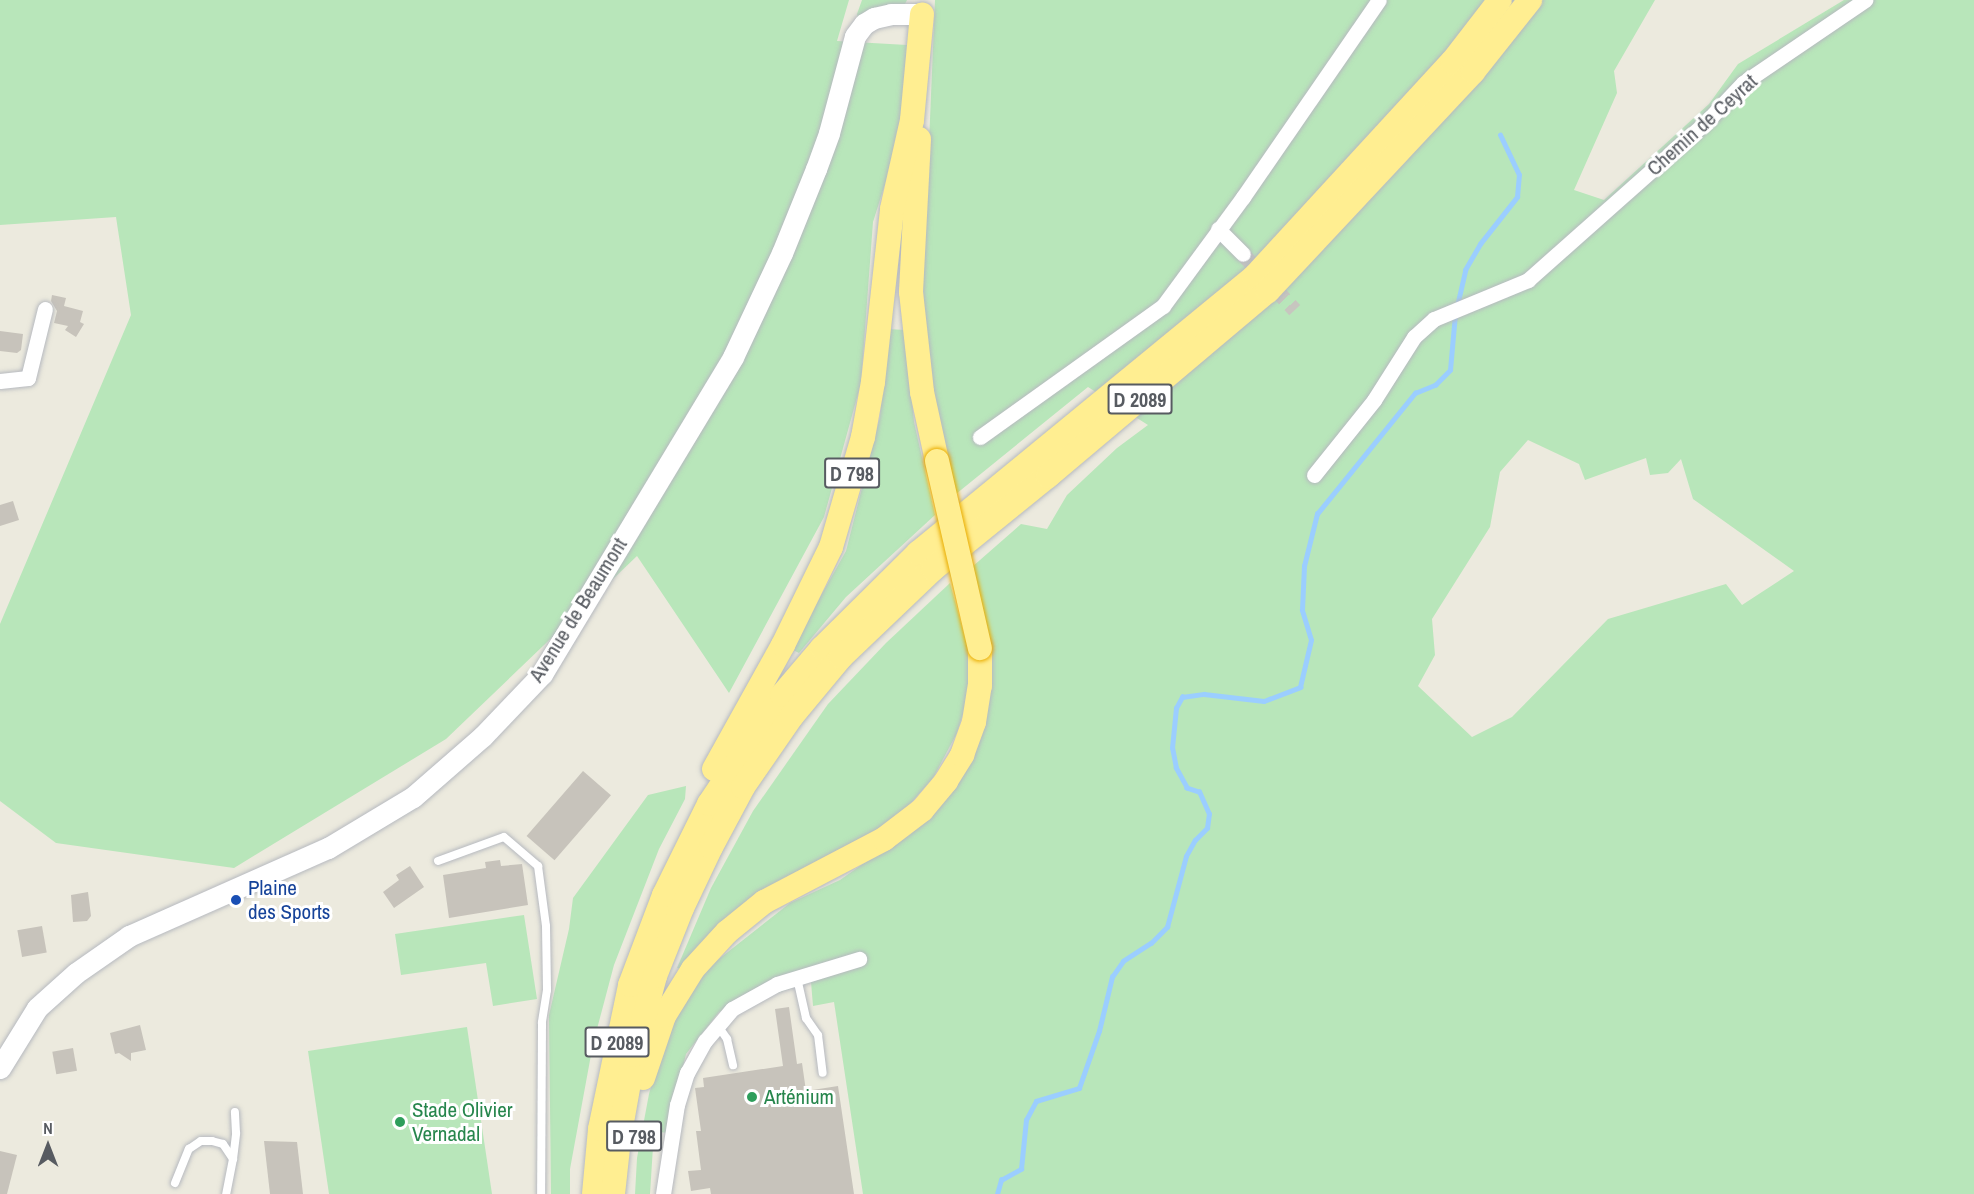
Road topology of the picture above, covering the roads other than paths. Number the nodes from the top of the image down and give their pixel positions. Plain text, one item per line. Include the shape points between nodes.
1 (1379, 0) edge
2 (1500, 0) edge
3 (1530, 0) edge
4 (1865, 0) edge
5 (922, 14) junction
6 (1218, 229) junction
7 (1243, 254) tunnel mouth
8 (45, 309) dead end
9 (0, 381) edge
10 (980, 437) dead end
11 (1314, 475) dead end
12 (438, 861) dead end
13 (664, 895) junction
14 (859, 959) dead end
15 (797, 977) junction
16 (718, 1026) junction
17 (733, 1065) dead end
18 (0, 1068) edge
19 (823, 1073) dead end
20 (235, 1113) dead end
21 (233, 1159) junction
22 (175, 1183) dead end
23 (226, 1194) edge
24 (540, 1194) edge
25 (594, 1194) edge
26 (613, 1194) edge
27 (627, 1194) edge
28 (663, 1194) edge

1 - 6 street
2 - 13 highway, D 2089 via 1452,62 1254,277 918,553 822,648 782,695 708,804
3 - 26 highway, D 2089 via 1473,72 1268,291 933,569 842,657 792,716 743,787 711,847 655,976 634,1055
4 - 11 street, Chemin de Ceyrat via 1743,83 1708,120 1528,280 1434,319 1414,337 1374,400
5 - 13 highway, D 798 via 912,120 892,209 873,382 831,547 783,645 676,841
5 - 18 main road, Avenue de Beaumont via 874,18 855,36 829,133 782,253 733,357 542,674 483,736 413,797 328,848 129,936 76,973 37,1008
5 - 27 highway, D 798, bridge via 924,51 911,292 922,392 980,648 980,686 970,733 962,755 922,810 884,839 764,902 727,932 693,969 664,1016 643,1078
6 - 7 street
6 - 10 street via 1194,268 1163,306
8 - 9 street via 28,378
12 - 24 lane via 504,837 538,866 546,926 547,990 542,1023
13 - 25 highway, D 2089 via 630,985 613,1055
14 - 15 street
15 - 16 street via 732,1009
15 - 19 lane via 806,1018 818,1035
16 - 17 lane via 727,1039
16 - 28 street via 687,1073 677,1105
20 - 21 lane
21 - 22 lane via 223,1144 201,1141 189,1149
21 - 23 lane

